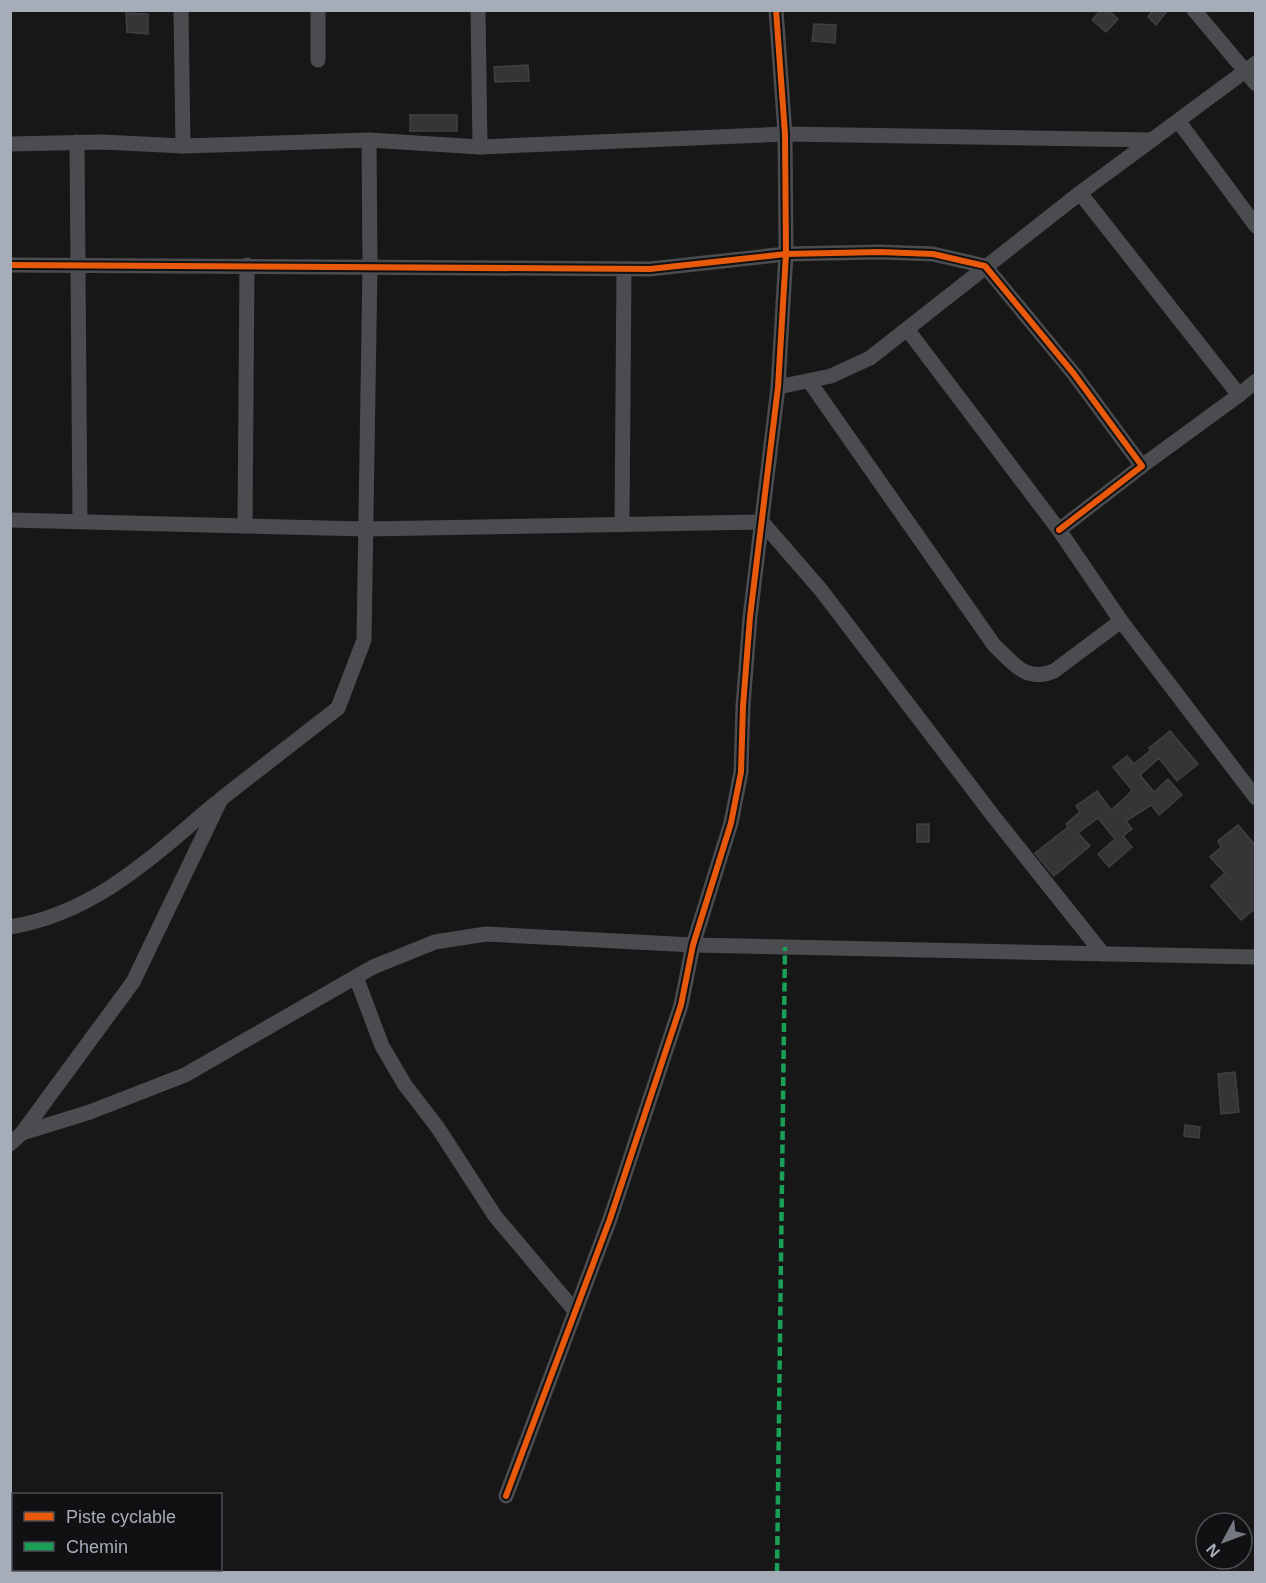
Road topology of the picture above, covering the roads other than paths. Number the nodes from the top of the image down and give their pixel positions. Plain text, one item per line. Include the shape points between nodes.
1 (181, 10) edge
2 (318, 10) edge
3 (478, 10) edge
4 (777, 10) edge
5 (1194, 10) edge
6 (318, 60) dead end
7 (1250, 67) edge
8 (1256, 84) edge
9 (1179, 122) junction
10 (785, 134) junction
11 (369, 140) junction
12 (1152, 140) junction
13 (77, 142) junction
14 (10, 144) edge
15 (183, 146) junction
16 (480, 147) junction
17 (1080, 193) junction
18 (1256, 226) edge
19 (786, 254) junction
20 (10, 265) edge
21 (78, 265) junction
22 (248, 265) junction
23 (370, 266) junction
24 (985, 267) junction
25 (624, 269) junction
26 (907, 329) junction
27 (809, 381) junction
28 (1256, 381) edge
29 (778, 387) junction
30 (1239, 395) junction
31 (1142, 466) junction
32 (10, 519) edge
33 (80, 521) junction
34 (762, 522) junction
35 (622, 525) junction
36 (245, 526) junction
37 (366, 529) junction
38 (1059, 530) junction
39 (1121, 621) junction
40 (1256, 798) edge
41 (220, 799) junction
42 (10, 927) edge
43 (693, 945) junction
44 (1103, 954) junction
45 (1256, 957) edge
46 (356, 977) junction
47 (22, 1133) junction
48 (10, 1144) edge
49 (575, 1311) junction
50 (506, 1496) dead end

1 - 15 street
2 - 6 street
3 - 16 street
4 - 10 street
5 - 7 street
7 - 8 street
7 - 9 street
9 - 12 street
9 - 18 street
10 - 12 street
10 - 16 street
10 - 19 street
11 - 15 street
11 - 16 street
11 - 23 street
12 - 17 street
13 - 14 street
13 - 15 street
13 - 21 street
17 - 24 street
17 - 30 street
19 - 24 street via 933,254
19 - 25 street
19 - 29 street
20 - 21 street
21 - 22 street
21 - 33 street
22 - 23 street
22 - 36 street
23 - 25 street
23 - 37 street
24 - 26 street
24 - 31 street via 1074,374
25 - 35 street
26 - 27 street via 870,358 831,376
26 - 38 street
27 - 29 street
27 - 39 street via 994,645 1014,664 1029,674 1042,676
28 - 30 street
29 - 34 street
30 - 31 street
31 - 38 street
32 - 33 street
33 - 36 street
34 - 35 street
34 - 43 street via 750,617 741,772 731,823
34 - 44 street via 821,591
35 - 37 street
36 - 37 street
37 - 41 street via 364,640 338,708
38 - 39 street
39 - 40 street
41 - 42 street via 124,879 88,902
41 - 47 street via 134,982
43 - 44 street
43 - 46 street via 486,934 435,942
43 - 49 street via 681,1005
44 - 45 street
46 - 47 street via 185,1075
46 - 49 street via 382,1046 405,1085 495,1215
47 - 48 street
49 - 50 street

